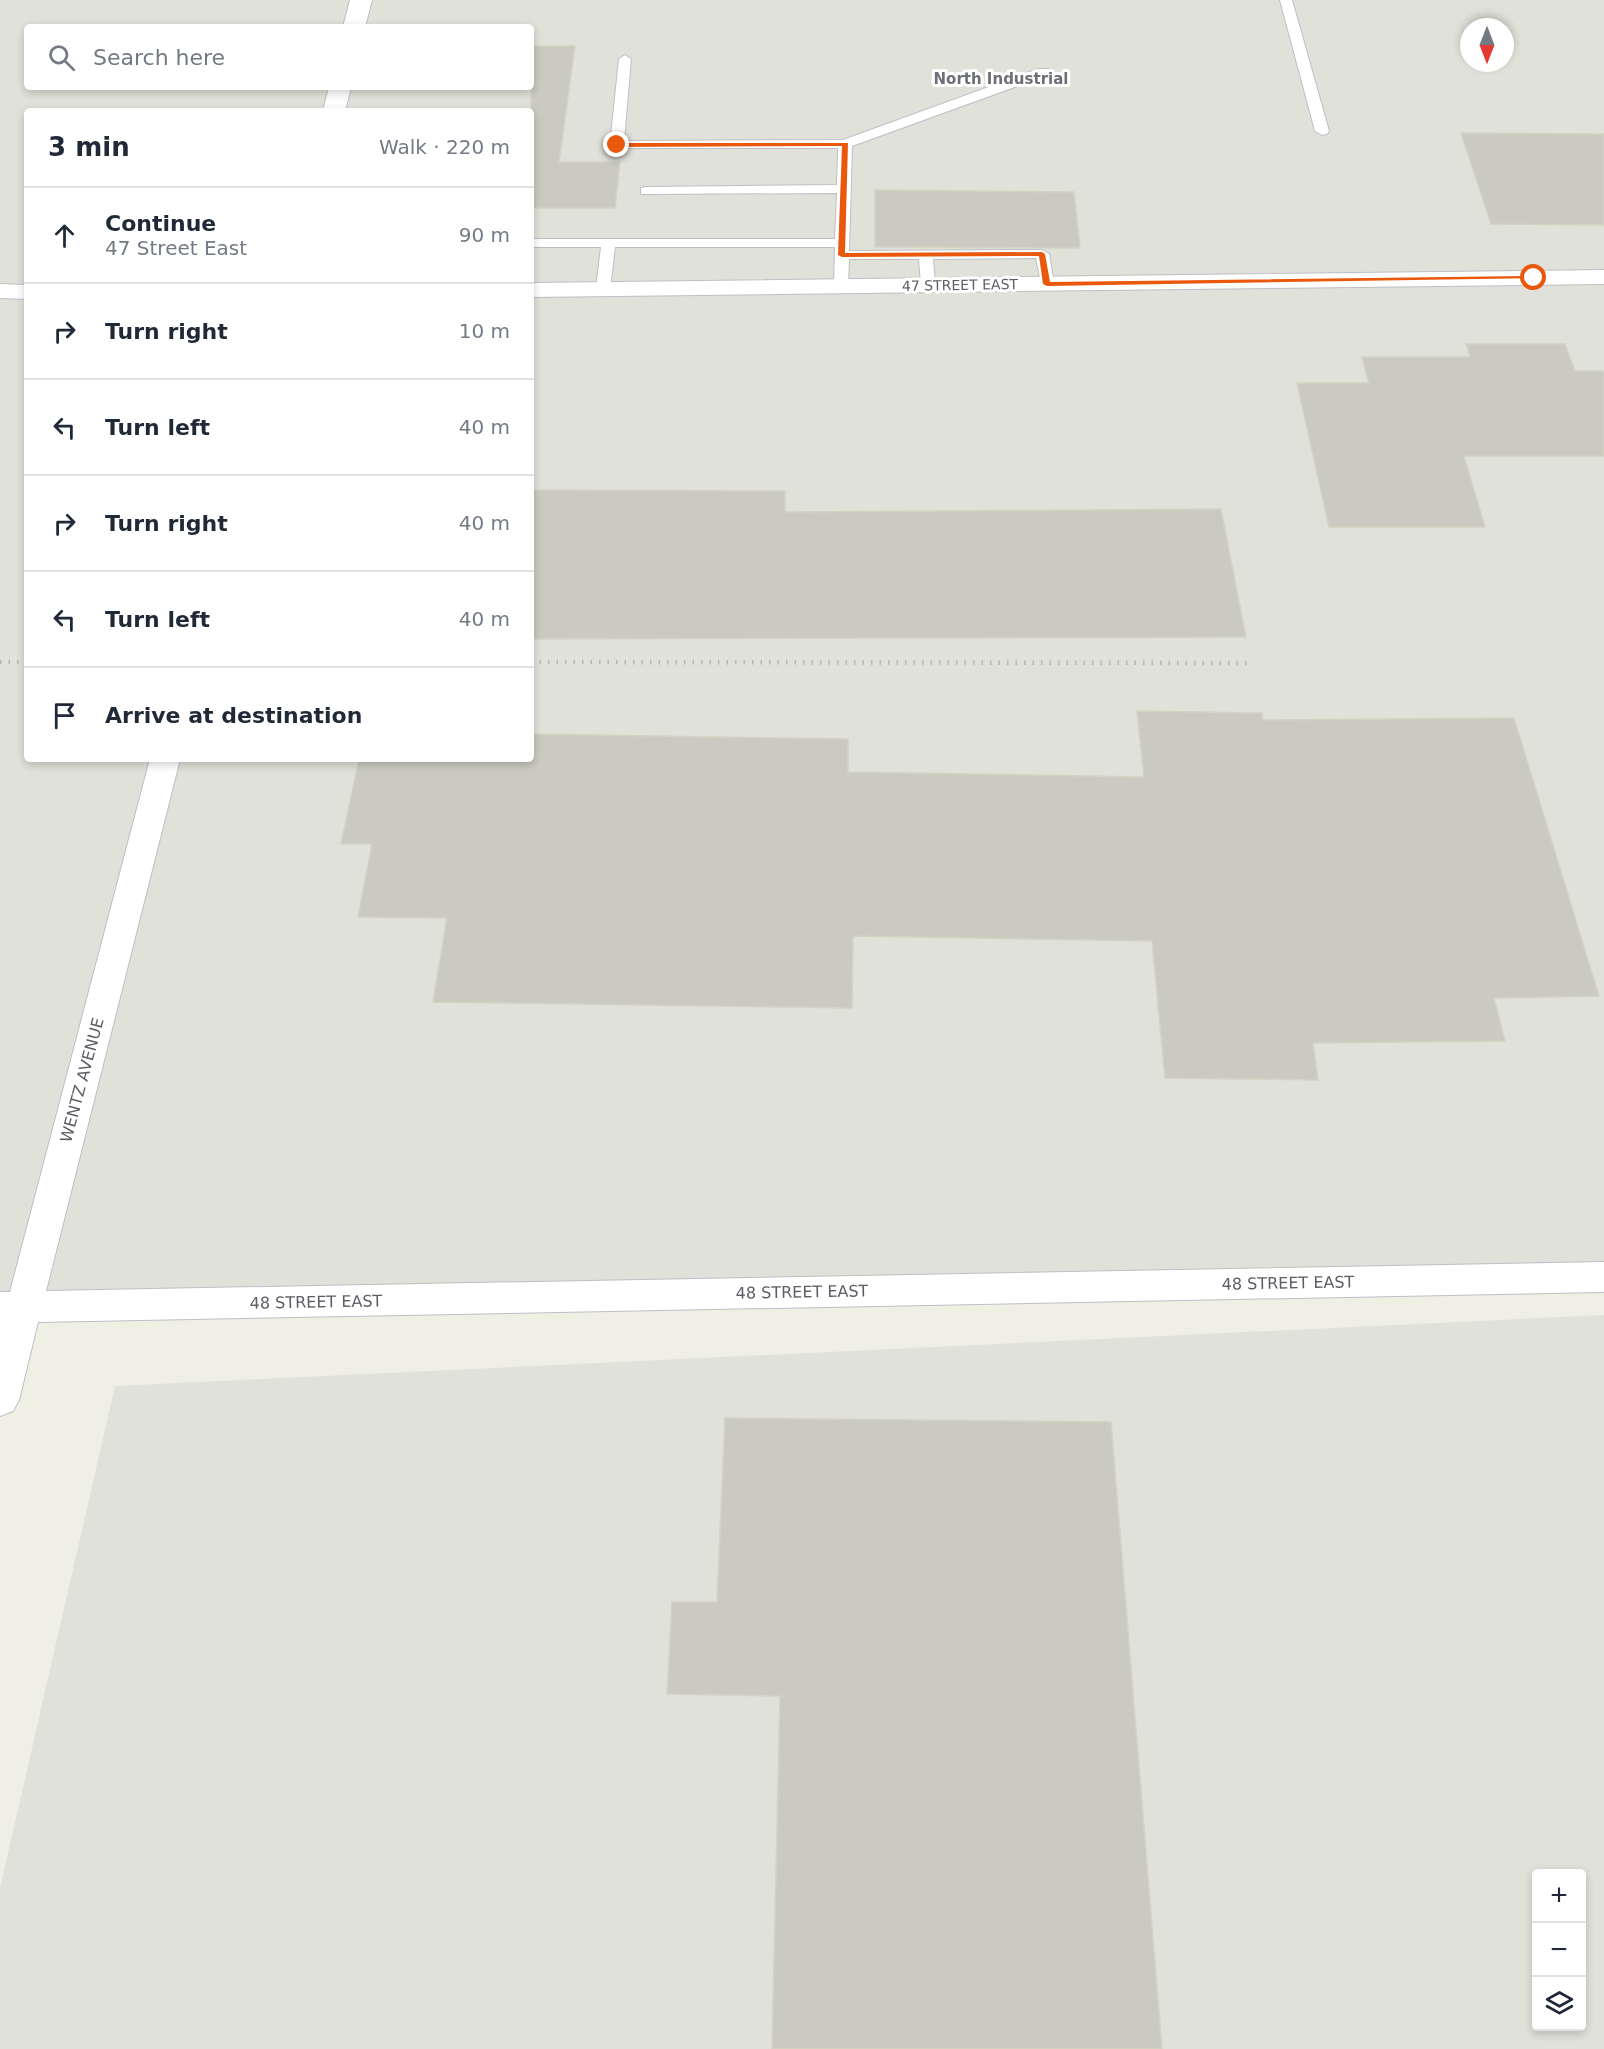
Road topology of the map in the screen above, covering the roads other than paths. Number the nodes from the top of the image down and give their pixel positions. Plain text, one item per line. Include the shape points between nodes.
1 (361, 0) edge
2 (1286, 0) edge
3 (355, 24) edge
4 (625, 59) dead end
5 (1043, 72) dead end
6 (339, 90) edge
7 (335, 108) edge
8 (1322, 131) dead end
9 (845, 144) junction
10 (844, 189) junction
11 (646, 190) dead end
12 (534, 243) edge
13 (608, 244) junction
14 (842, 249) junction
15 (926, 255) junction
16 (1604, 277) edge
17 (1047, 284) junction
18 (928, 285) junction
19 (841, 286) junction
20 (603, 289) junction
21 (534, 290) edge
22 (0, 291) edge
23 (24, 292) edge
24 (164, 762) edge
25 (1604, 1277) edge
26 (12, 1307) edge
27 (0, 1400) edge

1 - 3 street
2 - 8 lane
4 - 9 lane via 617,145
5 - 9 lane
6 - 7 street
9 - 10 lane
10 - 11 lane
10 - 14 lane
12 - 13 lane
13 - 14 lane
13 - 20 lane
14 - 15 lane
14 - 19 lane
15 - 17 lane via 1042,254
15 - 18 lane
16 - 17 street, 47 STREET EAST
17 - 18 street, 47 STREET EAST
18 - 19 street, 47 STREET EAST
19 - 20 street, 47 STREET EAST
20 - 21 street, 47 STREET EAST
22 - 23 street
24 - 26 street, WENTZ AVENUE
25 - 26 street, 48 STREET EAST
26 - 27 street, WENTZ AVENUE

